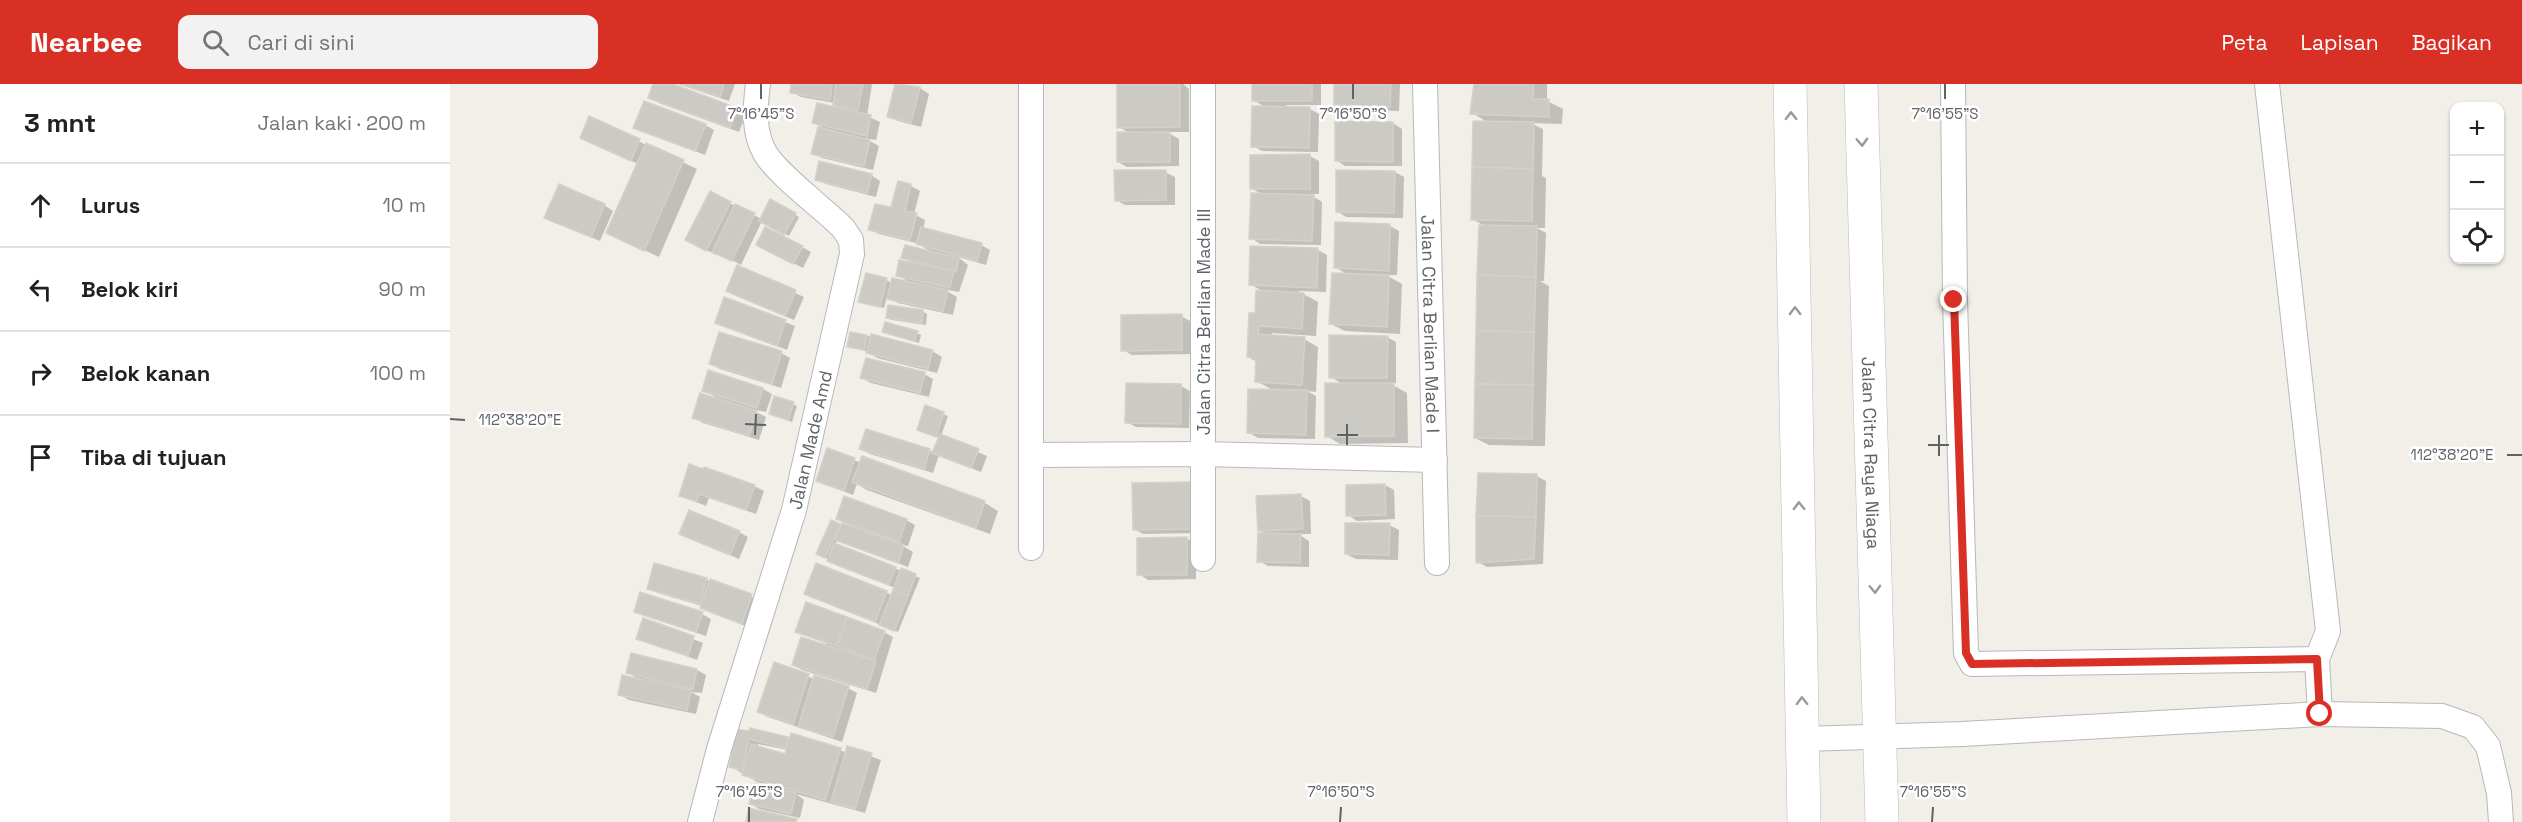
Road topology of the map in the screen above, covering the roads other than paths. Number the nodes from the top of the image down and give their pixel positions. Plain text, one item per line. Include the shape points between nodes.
1 (758, 84) edge
2 (1031, 84) edge
3 (1203, 84) edge
4 (1425, 84) edge
5 (1790, 84) edge
6 (1860, 84) edge
7 (1953, 84) edge
8 (2267, 84) edge
9 (1031, 454) junction
10 (1202, 454) junction
11 (1435, 460) junction
12 (1031, 548) dead end
13 (1203, 559) dead end
14 (1437, 563) dead end
15 (2317, 659) junction
16 (2320, 714) junction
17 (1879, 736) junction
18 (1803, 739) junction
19 (700, 822) edge
20 (1804, 822) edge
21 (1882, 822) edge
22 (2501, 822) edge

1 - 19 street, Jalan Made Amd via 757,131 765,153 775,167 843,228 851,240 852,254 794,510
2 - 9 street
3 - 10 street, Jalan Citra Berlian Made III
4 - 11 street, Jalan Citra Berlian Made I
18 -> 5 street
6 -> 17 street, Jalan Citra Raya Niaga
7 - 15 street via 1954,300 1966,653 1972,664
8 - 15 street via 2328,631
9 - 10 street
9 - 12 street
10 - 11 street
10 - 13 street, Jalan Citra Berlian Made III
11 - 14 street, Jalan Citra Berlian Made I
15 - 16 street
16 - 17 street
16 - 22 street via 2442,716 2473,726 2488,746
17 - 18 street
17 - 21 street, Jalan Citra Raya Niaga
18 - 20 street

